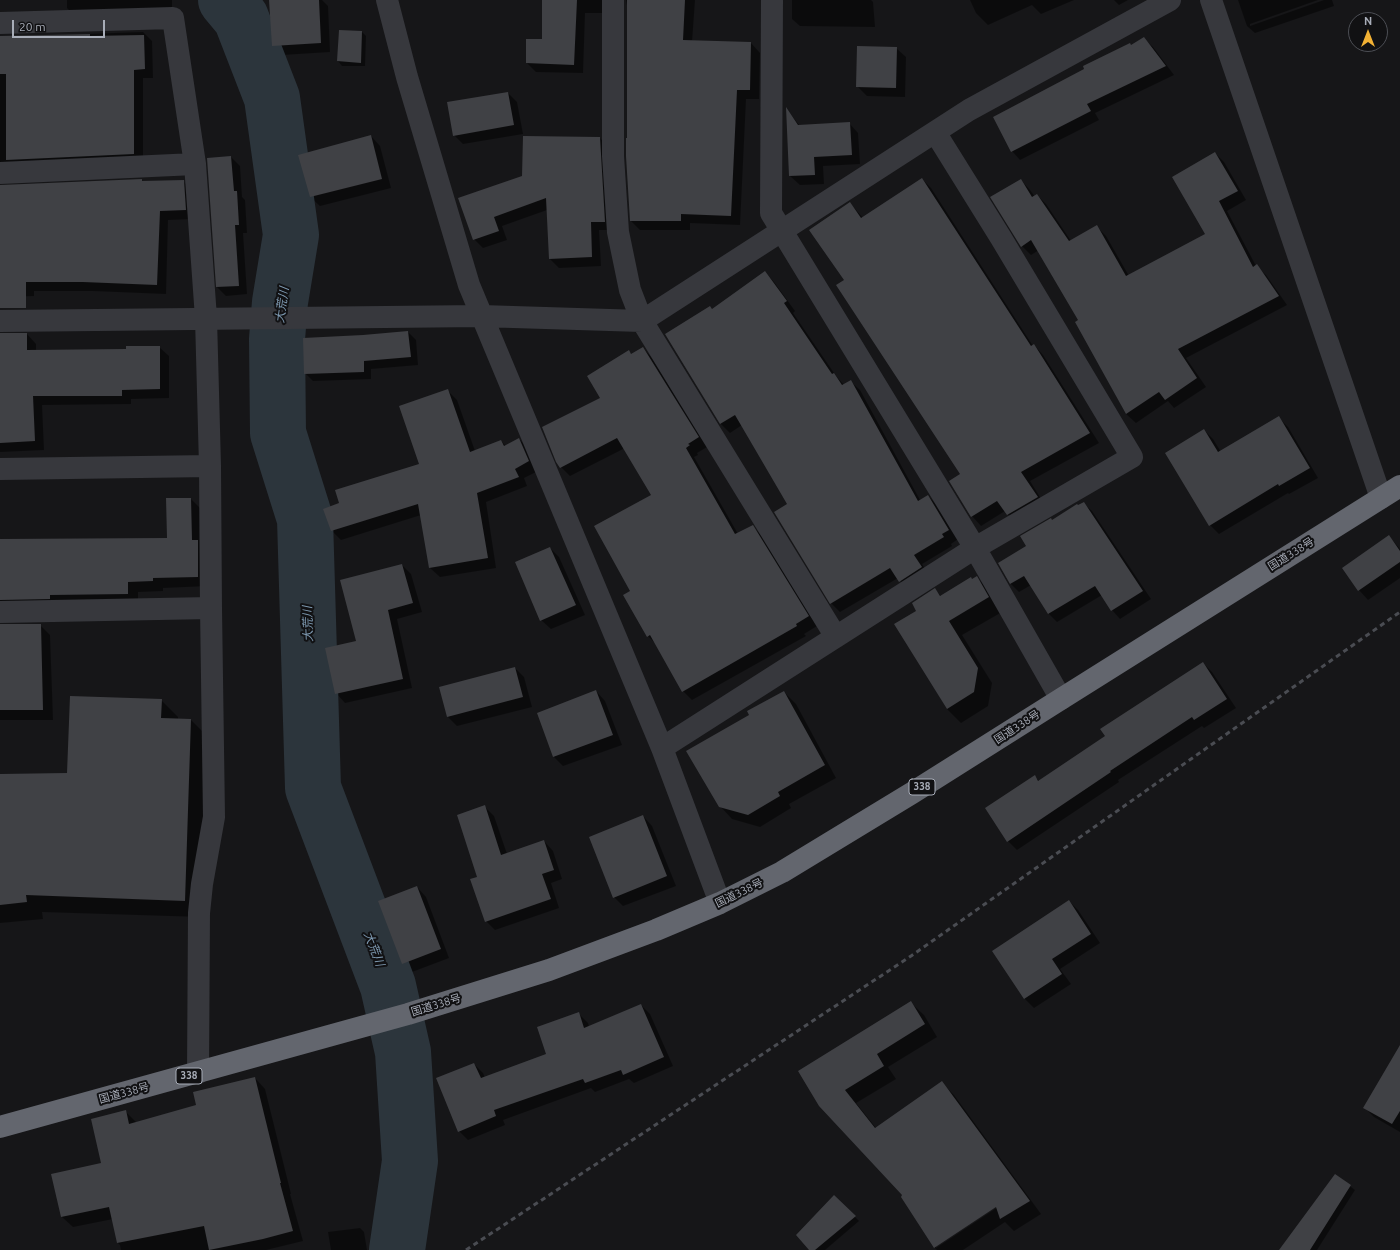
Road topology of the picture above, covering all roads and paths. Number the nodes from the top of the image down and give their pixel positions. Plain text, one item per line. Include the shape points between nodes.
1 (388, 0) edge
2 (613, 0) edge
3 (772, 0) edge
4 (1170, 0) edge
5 (1211, 0) edge
6 (0, 23) edge
7 (935, 132) junction
8 (194, 164) junction
9 (0, 173) edge
10 (782, 231) junction
11 (481, 316) junction
12 (206, 318) junction
13 (0, 321) edge
14 (642, 321) junction
15 (210, 466) junction
16 (0, 469) edge
17 (1400, 486) edge
18 (1381, 498) junction
19 (975, 548) junction
20 (210, 608) junction
21 (0, 612) edge
22 (836, 637) junction
23 (1061, 698) junction
24 (662, 748) junction
25 (720, 903) junction
26 (198, 1073) junction
27 (0, 1127) edge

1 - 11 street via 409,84
2 - 14 street via 613,156 618,232 630,290
3 - 10 street via 771,213
4 - 7 street via 968,110
5 - 18 street
6 - 8 street via 173,18
7 - 10 street
7 - 19 street via 1132,457
8 - 9 street
8 - 12 street
10 - 14 street
10 - 19 street
11 - 12 street
11 - 14 street
11 - 24 street
12 - 13 street
12 - 15 street
14 - 22 street
15 - 16 street
15 - 20 street
17 - 18 highway, 国道338号 / 338
18 - 23 highway, 国道338号 / 338
19 - 22 street
19 - 23 street
20 - 21 street
20 - 26 street via 214,817 199,913
22 - 24 street
23 - 25 highway, 国道338号 / 338 via 782,872
24 - 25 street
25 - 26 highway, 国道338号 / 338 via 549,970 378,1023
26 - 27 highway, 国道338号 / 338

